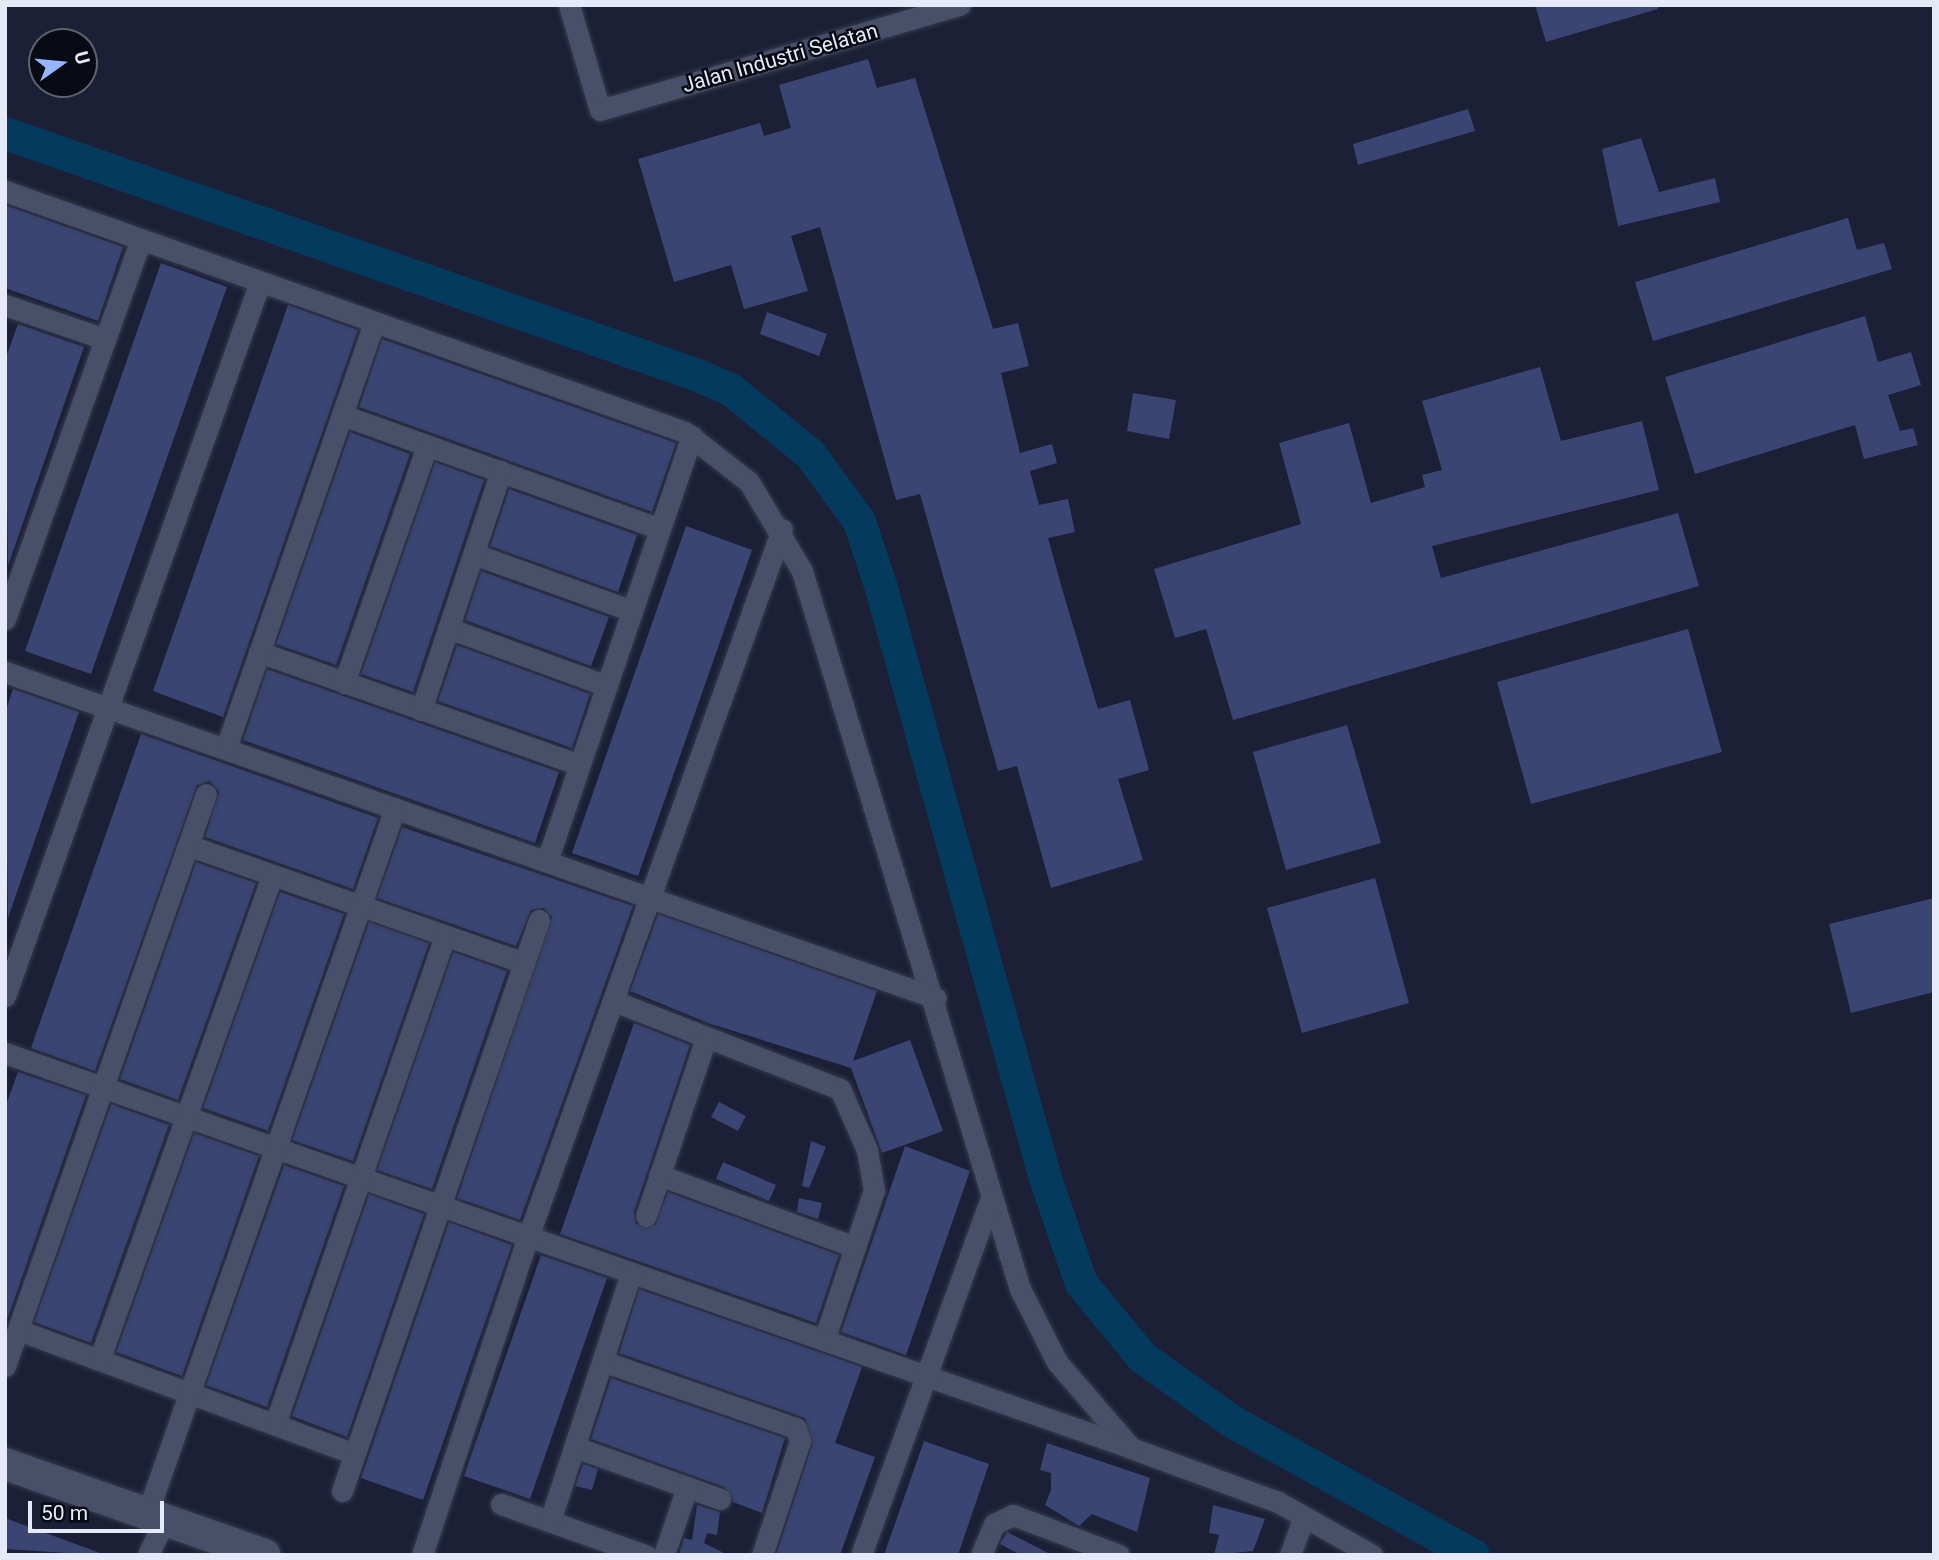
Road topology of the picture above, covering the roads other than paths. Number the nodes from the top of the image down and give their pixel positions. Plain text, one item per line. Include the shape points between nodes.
1 (569, 5) edge
2 (960, 5) edge
3 (5, 191) edge
4 (140, 241) junction
5 (260, 282) junction
6 (5, 305) edge
7 (374, 323) junction
8 (105, 339) junction
9 (342, 415) junction
10 (692, 436) junction
11 (427, 446) junction
12 (501, 471) junction
13 (657, 528) junction
14 (782, 529) junction
15 (474, 554) junction
16 (15, 562) edge
17 (632, 611) junction
18 (5, 619) edge
19 (448, 628) junction
20 (260, 652) junction
21 (5, 672) edge
22 (344, 683) junction
23 (607, 686) junction
24 (104, 710) junction
25 (421, 710) junction
26 (226, 748) junction
27 (579, 765) junction
28 (206, 794) dead end
29 (395, 808) junction
30 (190, 846) junction
31 (547, 861) junction
32 (272, 876) junction
33 (648, 899) junction
34 (360, 906) junction
35 (538, 920) dead end
36 (445, 936) junction
37 (524, 963) junction
38 (5, 996) edge
39 (936, 998) junction
40 (614, 1001) junction
41 (706, 1038) junction
42 (5, 1054) edge
43 (105, 1088) junction
44 (186, 1117) junction
45 (275, 1148) junction
46 (659, 1175) junction
47 (362, 1178) junction
48 (992, 1198) junction
49 (440, 1206) junction
50 (646, 1216) dead end
51 (528, 1237) junction
52 (855, 1247) junction
53 (631, 1273) junction
54 (18, 1330) junction
55 (824, 1340) junction
56 (100, 1358) junction
57 (605, 1362) junction
58 (5, 1366) edge
59 (927, 1376) junction
60 (190, 1393) junction
61 (275, 1424) junction
62 (575, 1447) junction
63 (1131, 1448) junction
64 (353, 1453) junction
65 (5, 1464) edge
66 (687, 1487) junction
67 (342, 1491) dead end
68 (720, 1499) dead end
69 (501, 1504) dead end
70 (1304, 1516) junction
71 (156, 1517) junction
72 (550, 1521) junction
73 (148, 1555) edge
74 (265, 1555) edge
75 (422, 1555) edge
76 (645, 1555) edge
77 (664, 1555) edge
78 (762, 1555) edge
79 (861, 1555) edge
80 (981, 1555) edge
81 (1119, 1555) edge
82 (1290, 1555) edge
83 (1372, 1555) edge

1 - 2 street, Jalan Industri Selatan via 600,110
3 - 4 street
4 - 5 street
4 - 8 street
5 - 7 street
5 - 24 street
6 - 8 street
7 - 9 street
7 - 10 street
8 - 16 street
9 - 11 street
9 - 20 street
10 - 13 street
10 - 14 street via 749,482
11 - 12 street
11 - 22 street
12 - 13 street
12 - 15 street
13 - 17 street
14 - 33 street
14 - 39 street via 802,571
15 - 17 street
15 - 19 street
16 - 18 street
17 - 23 street
19 - 23 street
19 - 25 street
20 - 22 street
20 - 26 street
21 - 24 street
22 - 25 street
23 - 27 street
24 - 26 street
24 - 38 street
25 - 27 street
26 - 29 street
27 - 31 street
28 - 30 street
29 - 31 street
29 - 34 street
30 - 32 street
30 - 43 street
31 - 33 street
32 - 34 street
32 - 44 street
33 - 39 street
33 - 40 street
34 - 36 street
34 - 45 street
35 - 37 street
36 - 37 street
36 - 47 street
37 - 49 street
39 - 48 street
40 - 41 street
40 - 51 street
41 - 46 street
41 - 52 street via 839,1089 874,1175
42 - 43 street
43 - 44 street
43 - 54 street
44 - 45 street
44 - 56 street
45 - 47 street
45 - 60 street
46 - 50 street
46 - 52 street
47 - 49 street
47 - 61 street
48 - 59 street
48 - 63 street via 1038,1329 1057,1362
49 - 51 street
49 - 64 street
51 - 53 street
51 - 75 street
52 - 55 street
53 - 55 street
53 - 57 street
54 - 56 street
54 - 58 street
55 - 59 street
56 - 60 street
57 - 62 street
57 - 78 street via 796,1429 800,1441
59 - 63 street
59 - 79 street
60 - 61 street
60 - 71 street
61 - 64 street
62 - 66 street
62 - 72 street
63 - 70 street
64 - 67 street
65 - 71 street
66 - 68 street
66 - 77 street
69 - 72 street
70 - 82 street
70 - 83 street
71 - 73 street
71 - 74 street
72 - 76 street
80 - 81 street via 994,1524 1013,1515

